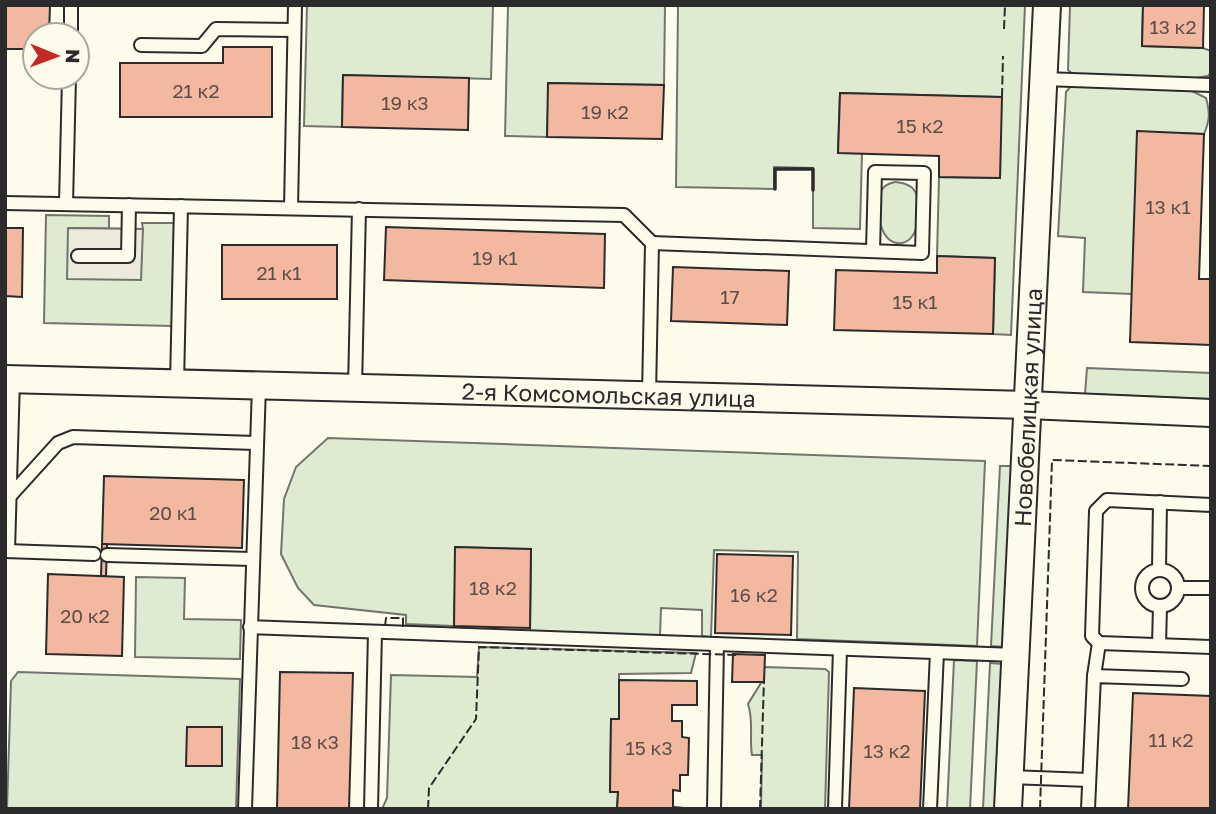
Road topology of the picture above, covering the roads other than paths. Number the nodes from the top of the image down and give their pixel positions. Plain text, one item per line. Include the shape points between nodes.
1 (295, 5) edge
2 (1047, 5) edge
3 (294, 30) junction
4 (141, 45) dead end
5 (1044, 79) junction
6 (1211, 85) edge
7 (69, 91) edge
8 (5, 203) edge
9 (66, 204) junction
10 (129, 205) junction
11 (181, 206) junction
12 (291, 208) junction
13 (359, 209) junction
14 (652, 243) junction
15 (873, 251) junction
16 (79, 256) dead end
17 (9, 379) edge
18 (177, 383) junction
19 (259, 386) junction
20 (355, 388) junction
21 (649, 396) junction
22 (1028, 405) junction
23 (1211, 413) edge
24 (255, 443) junction
25 (10, 496) junction
26 (1160, 502) junction
27 (1211, 505) edge
28 (7, 551) edge
29 (252, 559) junction
30 (1159, 570) junction
31 (1178, 587) junction
32 (1211, 588) edge
33 (1160, 607) junction
34 (250, 627) junction
35 (375, 632) junction
36 (1098, 643) junction
37 (718, 644) junction
38 (1159, 645) junction
39 (1211, 647) edge
40 (840, 649) junction
41 (937, 652) junction
42 (1016, 655) junction
43 (1094, 676) junction
44 (1182, 679) dead end
45 (1010, 777) junction
46 (1089, 780) junction
47 (245, 809) edge
48 (371, 809) edge
49 (714, 809) edge
50 (835, 809) edge
51 (930, 809) edge
52 (1009, 809) edge
53 (1088, 809) edge

1 - 3 lane
2 - 5 street, Новобелицкая улица
3 - 4 lane via 216,29 202,46
3 - 12 lane
5 - 6 lane
5 - 22 street, Новобелицкая улица
7 - 9 lane
8 - 9 lane
9 - 10 lane
10 - 11 lane
10 - 16 lane via 128,256
11 - 12 lane
11 - 18 lane
12 - 13 lane
13 - 14 lane via 624,215
13 - 20 lane
14 - 15 lane
14 - 21 lane
15 - 15 lane via 922,253 924,173 875,172
17 - 18 street, 2-я Комсомольская улица
17 - 25 lane
18 - 19 street, 2-я Комсомольская улица
19 - 20 street, 2-я Комсомольская улица
19 - 24 lane
20 - 21 street, 2-я Комсомольская улица
21 - 22 street, 2-я Комсомольская улица
22 - 23 street, 2-я Комсомольская улица
22 - 42 street, Новобелицкая улица
24 - 25 lane via 73,437 58,443
24 - 29 lane
25 - 28 lane
26 - 27 lane
26 - 30 lane
26 - 36 lane via 1107,500 1096,511 1093,636
28 - 29 lane
29 - 34 lane
30 - 31 lane via 1170,573
30 - 33 lane via 1148,575 1142,586 1149,602
31 - 32 lane
31 - 33 lane via 1171,603
33 - 38 lane
34 - 35 lane
34 - 47 lane
35 - 37 lane
35 - 48 lane
36 - 38 lane
36 - 43 lane
37 - 40 lane
37 - 49 lane
38 - 39 lane
40 - 41 lane
40 - 50 lane
41 - 42 lane
41 - 51 lane
42 - 45 street, Новобелицкая улица
43 - 44 lane
43 - 46 lane
45 - 46 lane
45 - 52 street, Новобелицкая улица
46 - 53 lane

